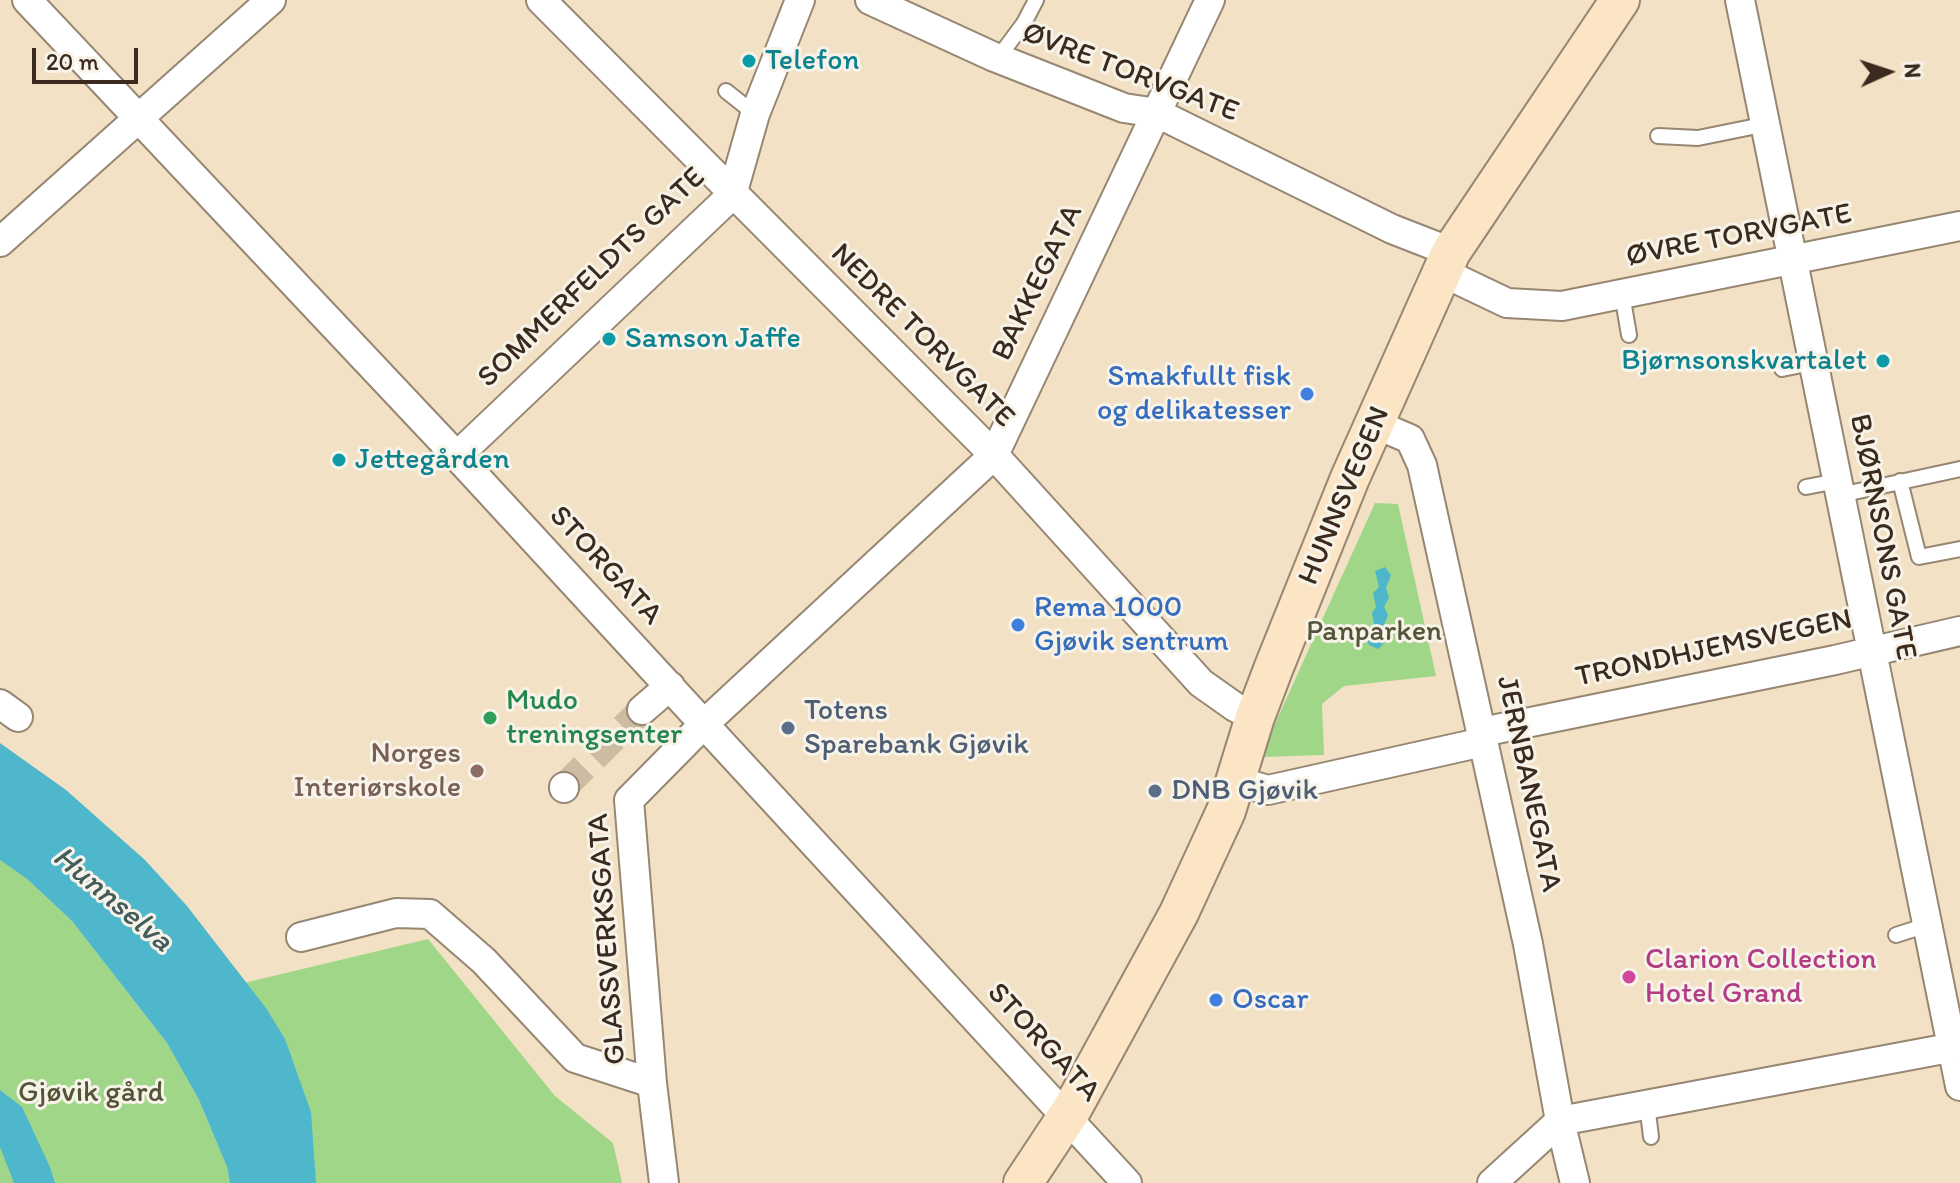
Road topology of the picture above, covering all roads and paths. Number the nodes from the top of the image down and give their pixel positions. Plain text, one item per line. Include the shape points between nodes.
1 (27, 0) edge
2 (271, 0) edge
3 (541, 0) edge
4 (800, 0) edge
5 (870, 0) edge
6 (1036, 0) edge
7 (1210, 0) edge
8 (1620, 0) edge
9 (1740, 0) edge
10 (998, 58) junction
11 (726, 91) dead end
12 (1157, 113) junction
13 (755, 114) junction
14 (137, 119) junction
15 (1767, 124) junction
16 (1658, 136) dead end
17 (732, 195) junction
18 (1960, 226) edge
19 (0, 242) edge
20 (1792, 260) junction
21 (1446, 262) junction
22 (1622, 294) junction
23 (1629, 335) dead end
24 (1812, 363) junction
25 (1782, 369) dead end
26 (1375, 424) junction
27 (994, 455) junction
28 (457, 456) junction
29 (1960, 469) edge
30 (1900, 481) junction
31 (1806, 487) dead end
32 (1839, 488) junction
33 (1960, 549) edge
34 (1960, 631) edge
35 (1870, 651) junction
36 (670, 686) junction
37 (642, 710) tunnel mouth
38 (1255, 717) junction
39 (705, 723) junction
40 (1482, 737) junction
41 (1237, 781) junction
42 (1927, 925) junction
43 (1896, 935) dead end
44 (301, 937) dead end
45 (1956, 1047) edge
46 (652, 1083) junction
47 (1960, 1086) edge
48 (1647, 1104) junction
49 (1067, 1119) junction
50 (1560, 1121) junction
51 (1651, 1137) dead end
52 (664, 1183) edge
53 (1023, 1183) edge
54 (1127, 1183) edge
55 (1492, 1183) edge
56 (1575, 1183) edge

1 - 14 street, STORGATA
2 - 14 street
3 - 17 street, NEDRE TORVGATE
4 - 13 street, SOMMERFELDTS GATE
5 - 10 street, ØVRE TORVGATE
6 - 10 lane
7 - 12 street, BAKKEGATA
8 - 21 main road, HUNNSVEGEN
9 - 15 street, BJØRNSONS GATE
10 - 12 street, ØVRE TORVGATE via 1124,108
11 - 13 lane
12 - 21 street, ØVRE TORVGATE via 1392,229
12 - 27 street, BAKKEGATA
13 - 17 street, SOMMERFELDTS GATE
14 - 19 street
14 - 28 street, STORGATA
15 - 16 lane via 1698,138
15 - 20 street, BJØRNSONS GATE
17 - 27 street, NEDRE TORVGATE
17 - 28 street, SOMMERFELDTS GATE
18 - 20 street, ØVRE TORVGATE
20 - 22 street, ØVRE TORVGATE
20 - 24 street, BJØRNSONS GATE
21 - 22 street, ØVRE TORVGATE via 1507,303 1562,306
21 - 26 main road, HUNNSVEGEN
22 - 23 lane
24 - 25 lane
24 - 32 street, BJØRNSONS GATE
26 - 38 main road, HUNNSVEGEN
26 - 40 street, JERNBANEGATA via 1410,439 1422,465
27 - 38 street, NEDRE TORVGATE via 1201,683
27 - 39 street, BAKKEGATA
28 - 36 street, STORGATA
29 - 30 lane
30 - 32 lane
30 - 33 lane via 1919,557
31 - 32 lane
32 - 35 street, BJØRNSONS GATE
34 - 35 street, TRONDHJEMSVEGEN
35 - 40 street, TRONDHJEMSVEGEN
35 - 42 street, BJØRNSONS GATE
36 - 37 street
36 - 39 street, STORGATA
38 - 41 main road, HUNNSVEGEN
39 - 46 street, GLASSVERKSGATA via 629,800
39 - 49 street, STORGATA
40 - 41 street, TRONDHJEMSVEGEN via 1268,790
40 - 50 street, JERNBANEGATA
41 - 49 main road, HUNNSVEGEN via 1179,913
42 - 43 lane
42 - 45 street, BJØRNSONS GATE
44 - 46 street via 396,913 430,914 484,961 575,1058
45 - 47 street, BJØRNSONS GATE
45 - 48 street
46 - 52 street, GLASSVERKSGATA
48 - 50 street
48 - 51 lane
49 - 53 main road, HUNNSVEGEN
49 - 54 street, STORGATA
50 - 55 street
50 - 56 street, JERNBANEGATA

